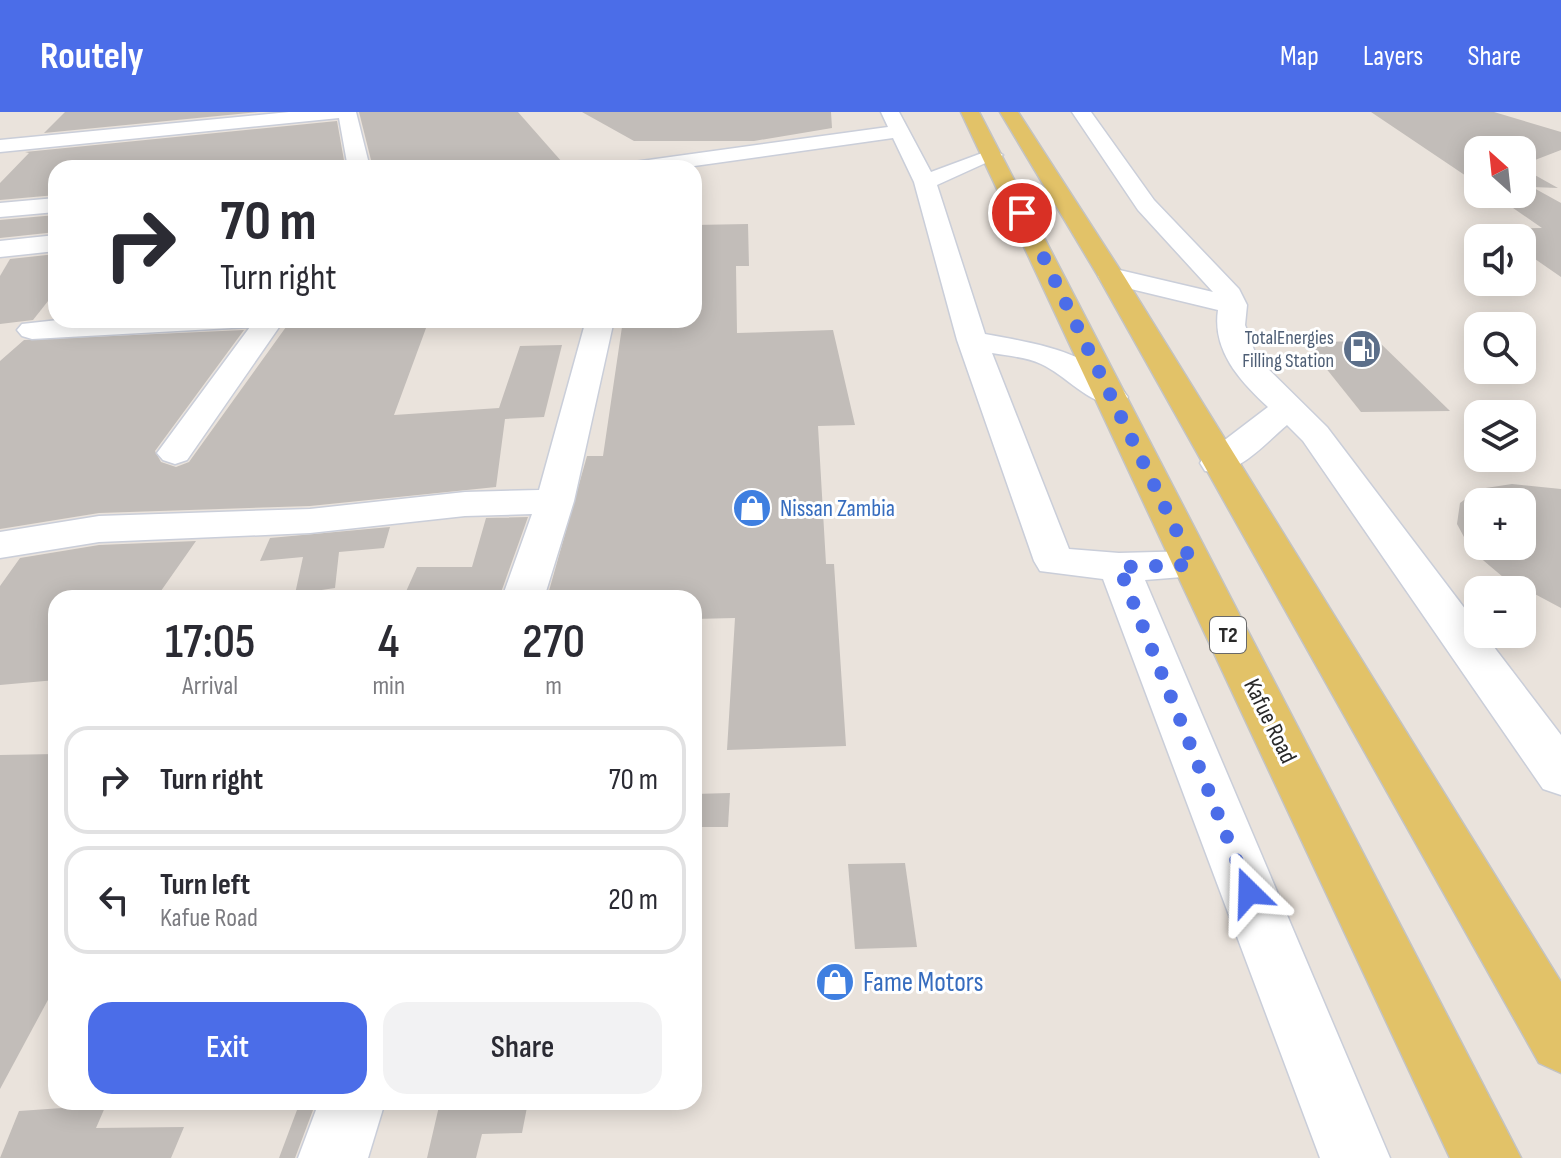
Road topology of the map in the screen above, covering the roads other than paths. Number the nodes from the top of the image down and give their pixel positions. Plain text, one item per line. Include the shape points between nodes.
1 (347, 112) edge
2 (970, 112) edge
3 (1009, 112) edge
4 (1081, 112) edge
5 (895, 121) edge
6 (352, 139) junction
7 (327, 142) dead end
8 (0, 146) edge
9 (993, 155) junction
10 (357, 160) edge
11 (678, 160) edge
12 (925, 182) junction
13 (48, 206) edge
14 (0, 210) edge
15 (48, 244) edge
16 (0, 249) edge
17 (1111, 276) junction
18 (1233, 305) junction
19 (75, 328) edge
20 (264, 328) edge
21 (598, 328) edge
22 (32, 330) dead end
23 (972, 340) junction
24 (1112, 397) junction
25 (1290, 406) junction
26 (175, 453) dead end
27 (1218, 463) junction
28 (555, 501) junction
29 (0, 545) edge
30 (1193, 565) junction
31 (1119, 567) junction
32 (526, 590) edge
33 (1561, 774) edge
34 (1561, 1041) edge
35 (349, 1110) edge
36 (333, 1158) edge
37 (1355, 1158) edge
38 (1486, 1158) edge

1 - 6 street
1 - 8 street
2 - 9 main road, Kafue Road / T2
3 - 17 main road
4 - 18 street via 1146,205 1225,289
5 - 11 street
5 - 12 street
6 - 7 street
6 - 10 street
9 - 12 street
9 - 24 main road, Kafue Road / T2
12 - 23 street
13 - 14 street
15 - 16 street
17 - 18 street
17 - 27 main road
18 - 25 street via 1228,321 1236,353
19 - 22 street
20 - 26 street
21 - 28 street
23 - 24 street via 1048,355
23 - 31 street via 1054,561
24 - 30 main road, Kafue Road / T2
25 - 27 street
25 - 33 street
27 - 34 main road
28 - 29 street via 465,504 310,521 99,529
28 - 32 street
30 - 31 street
30 - 38 main road, Kafue Road / T2
31 - 37 street
35 - 36 street

